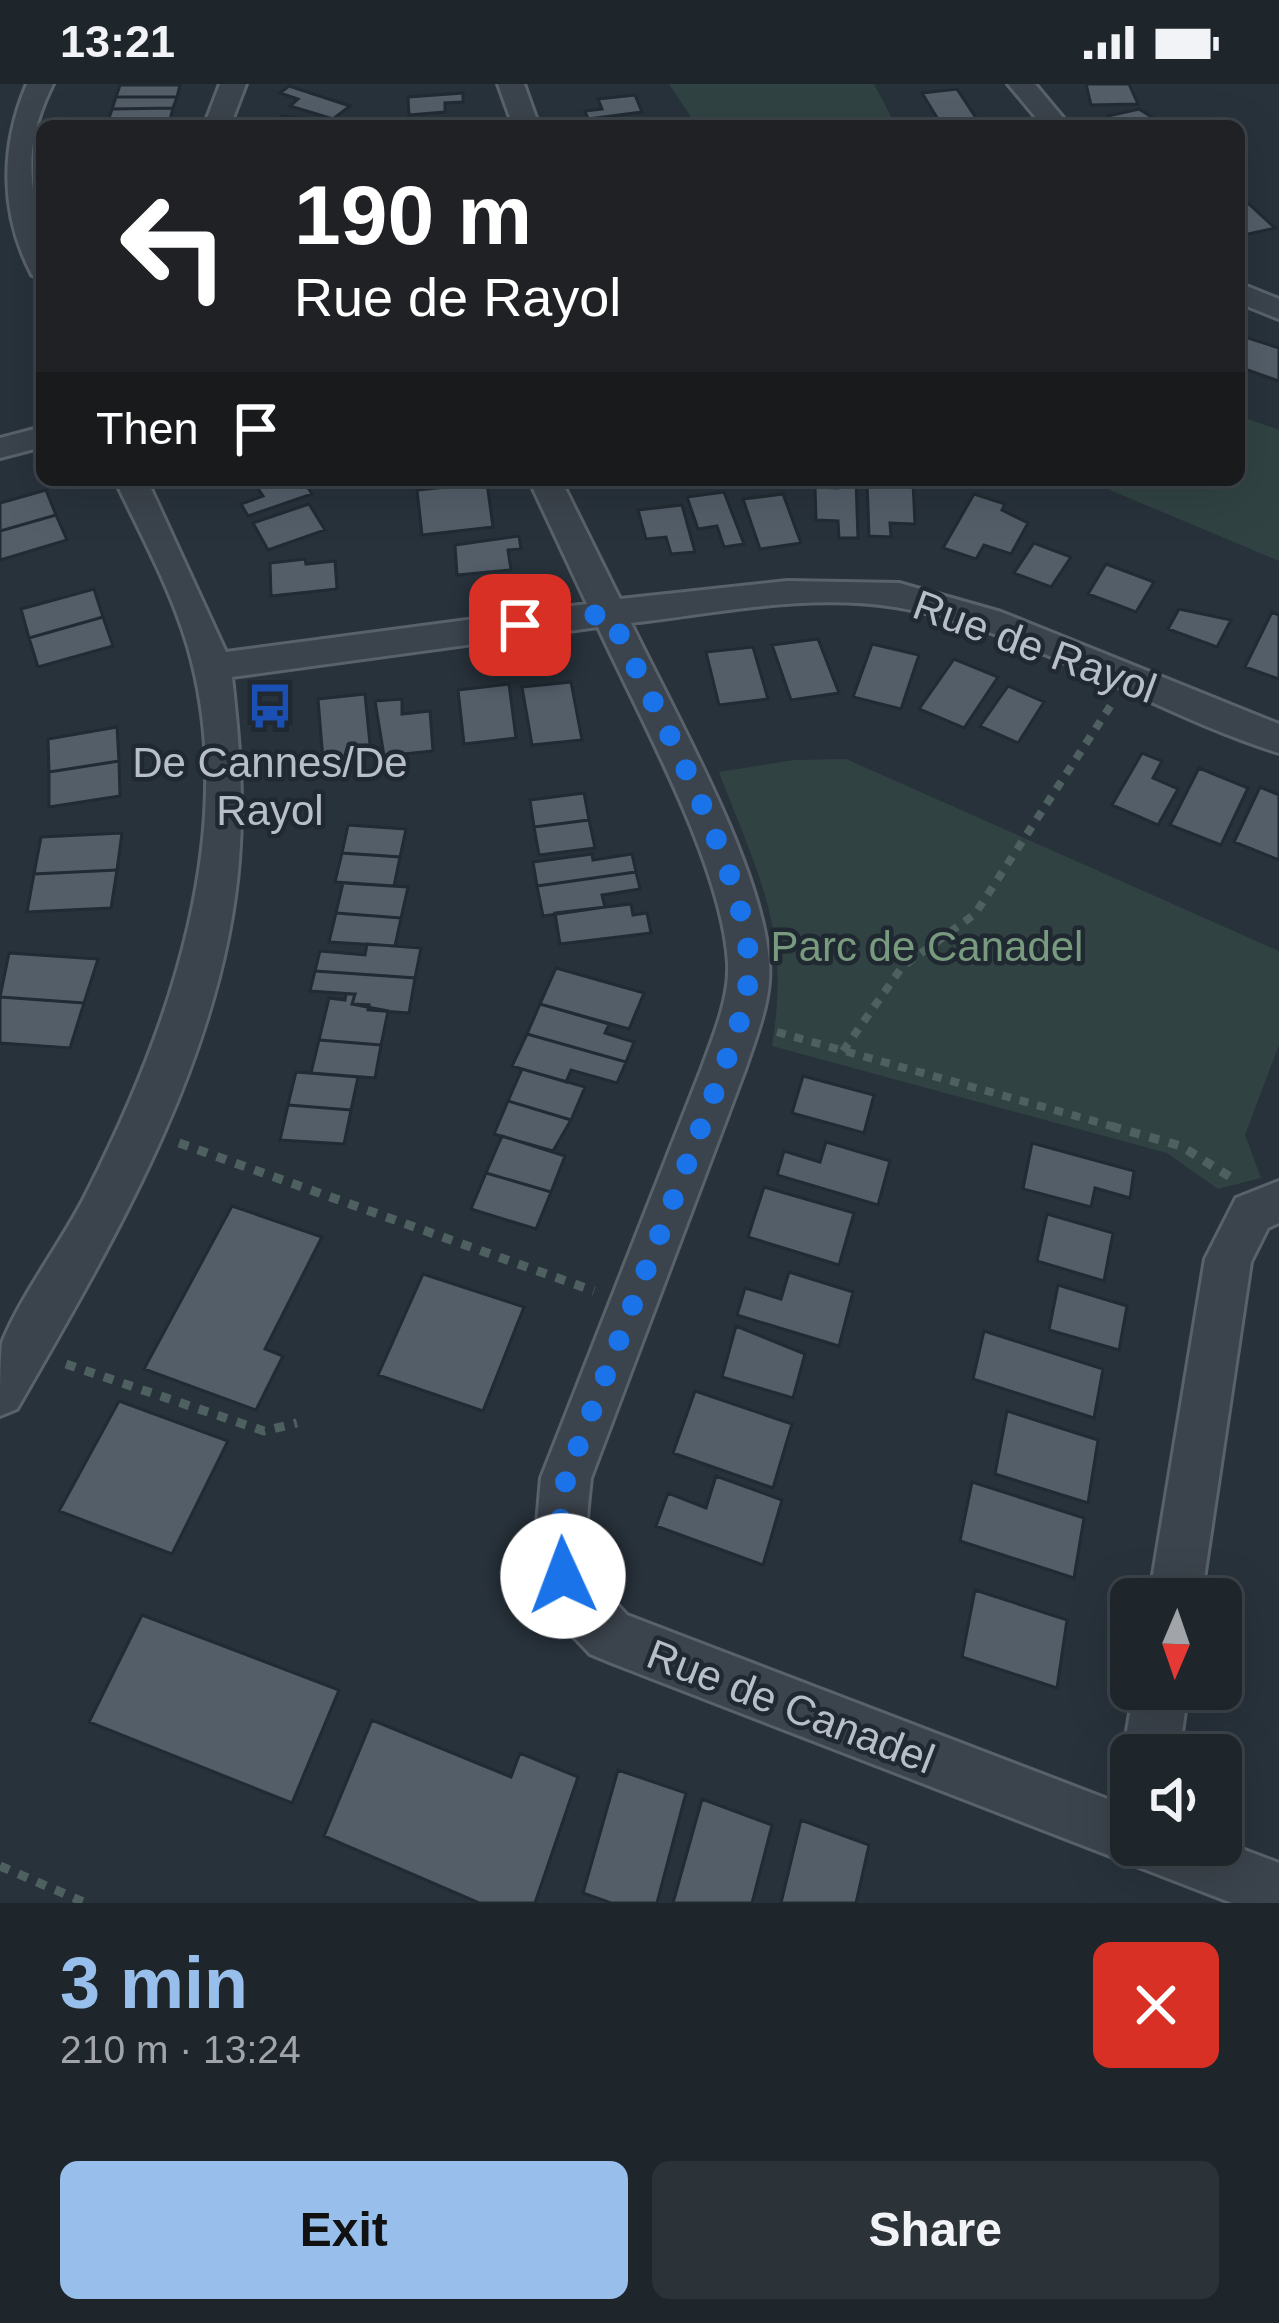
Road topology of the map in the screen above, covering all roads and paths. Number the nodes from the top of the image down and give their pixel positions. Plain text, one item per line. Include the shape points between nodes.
1 (40, 84) edge
2 (233, 84) edge
3 (512, 84) edge
4 (1021, 84) edge
5 (219, 120) edge
6 (524, 120) edge
7 (1052, 120) edge
8 (36, 247) edge
9 (1245, 295) edge
10 (1279, 310) edge
11 (36, 438) edge
12 (0, 448) edge
13 (134, 486) edge
14 (548, 486) edge
15 (609, 613) junction
16 (212, 667) junction
17 (1129, 678) junction
18 (1279, 739) edge
19 (740, 1022) junction
20 (843, 1051) junction
21 (143, 1130) junction
22 (1275, 1203) edge
23 (635, 1306) junction
24 (12, 1347) edge
25 (0, 1392) edge
26 (297, 1423) dead end
27 (1178, 1578) edge
28 (1110, 1828) edge
29 (0, 1866) edge
30 (1210, 1866) edge
31 (1279, 1892) edge
32 (86, 1903) edge

1 - 8 street via 13,149 15,192
2 - 5 street
3 - 6 street
4 - 7 street
9 - 10 street
11 - 12 street
13 - 16 street
14 - 15 street, Rue de Canadel
15 - 16 street, Rue de Rayol
15 - 17 street, Rue de Rayol via 808,591 899,596 988,621
15 - 19 street, Rue de Canadel via 736,902 749,965
16 - 21 street via 223,746 214,883 197,976
17 - 18 street, Rue de Rayol
17 - 20 path via 975,914 902,967
19 - 20 path
19 - 23 street, Rue de Canadel
20 - 22 path via 1181,1145
21 - 23 path
21 - 24 street
22 - 27 street via 1252,1213 1228,1259
23 - 28 street, Rue de Canadel via 566,1478 557,1545 578,1606 609,1635
24 - 25 street
24 - 26 path via 264,1431
29 - 32 path
30 - 31 street

